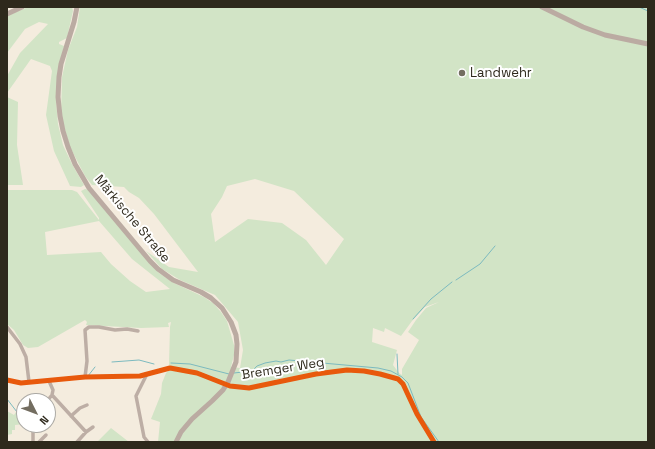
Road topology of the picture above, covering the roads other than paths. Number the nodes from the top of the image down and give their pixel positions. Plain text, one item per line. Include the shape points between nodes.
1 (22, 7) edge
2 (77, 7) edge
3 (542, 7) edge
4 (7, 14) edge
5 (648, 44) edge
6 (7, 327) edge
7 (138, 332) dead end
8 (147, 374) junction
9 (87, 377) junction
10 (7, 380) edge
11 (49, 381) junction
12 (29, 382) junction
13 (52, 393) edge
14 (56, 399) edge
15 (87, 405) dead end
16 (71, 416) junction
17 (93, 427) dead end
18 (86, 432) junction
19 (46, 435) dead end
20 (149, 441) edge
21 (39, 442) edge
22 (77, 442) edge
23 (176, 442) edge
24 (434, 442) edge

1 - 4 main road
2 - 23 main road, Märkische Straße via 59,77 58,97 63,131 75,164 89,188 158,269 173,280 201,292 222,308 236,335 236,362 228,382 192,419
3 - 5 main road via 605,35
6 - 12 street via 26,357
7 - 9 street via 99,327 85,330
8 - 9 street, Bremger Weg
8 - 20 street via 136,396 144,437
8 - 24 street, Bremger Weg via 170,368 186,370 240,388 347,370 380,374 398,379 403,384
9 - 11 street, Bremger Weg
10 - 12 street, Bremger Weg
11 - 12 street, Bremger Weg
11 - 13 street
14 - 16 street
15 - 16 street
16 - 18 street
17 - 18 street
18 - 22 street
19 - 21 street

